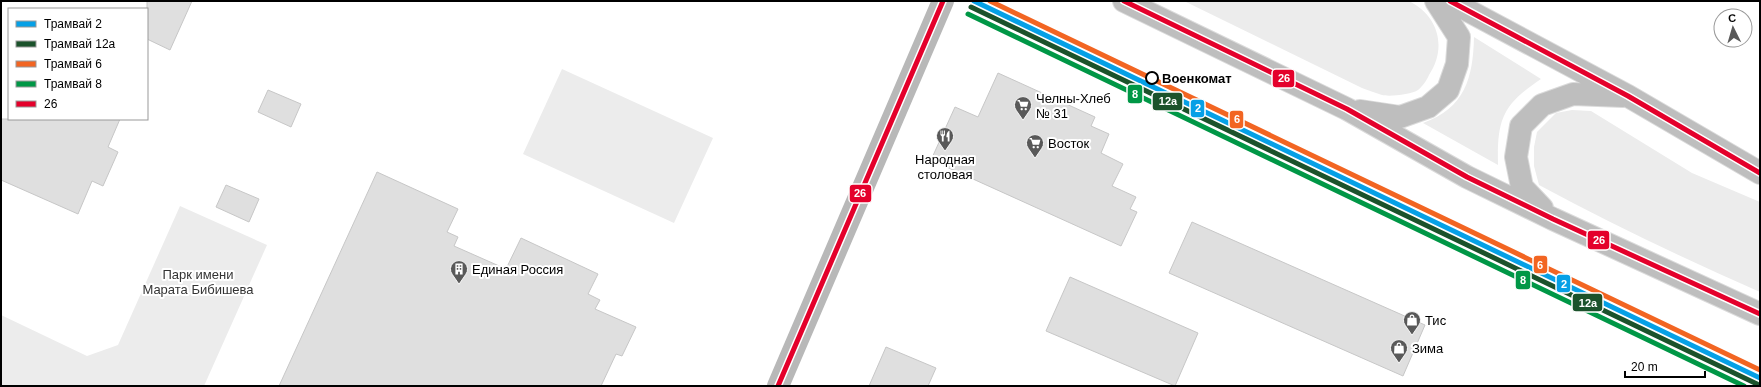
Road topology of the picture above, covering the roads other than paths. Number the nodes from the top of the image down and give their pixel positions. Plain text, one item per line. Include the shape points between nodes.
1 (943, 1) edge
2 (1124, 1) edge
3 (1436, 1) edge
4 (1450, 1) edge
5 (1628, 96) junction
6 (1347, 109) junction
7 (1760, 173) edge
8 (1553, 218) junction
9 (1760, 314) edge
10 (778, 386) edge

1 - 10 main road
2 - 6 main road
3 - 6 main road via 1459,37 1458,64 1448,90 1428,108 1400,117
4 - 5 main road
5 - 7 main road
5 - 8 main road via 1573,94 1542,105 1522,126 1516,157 1522,187
6 - 8 main road via 1467,177
8 - 9 main road

